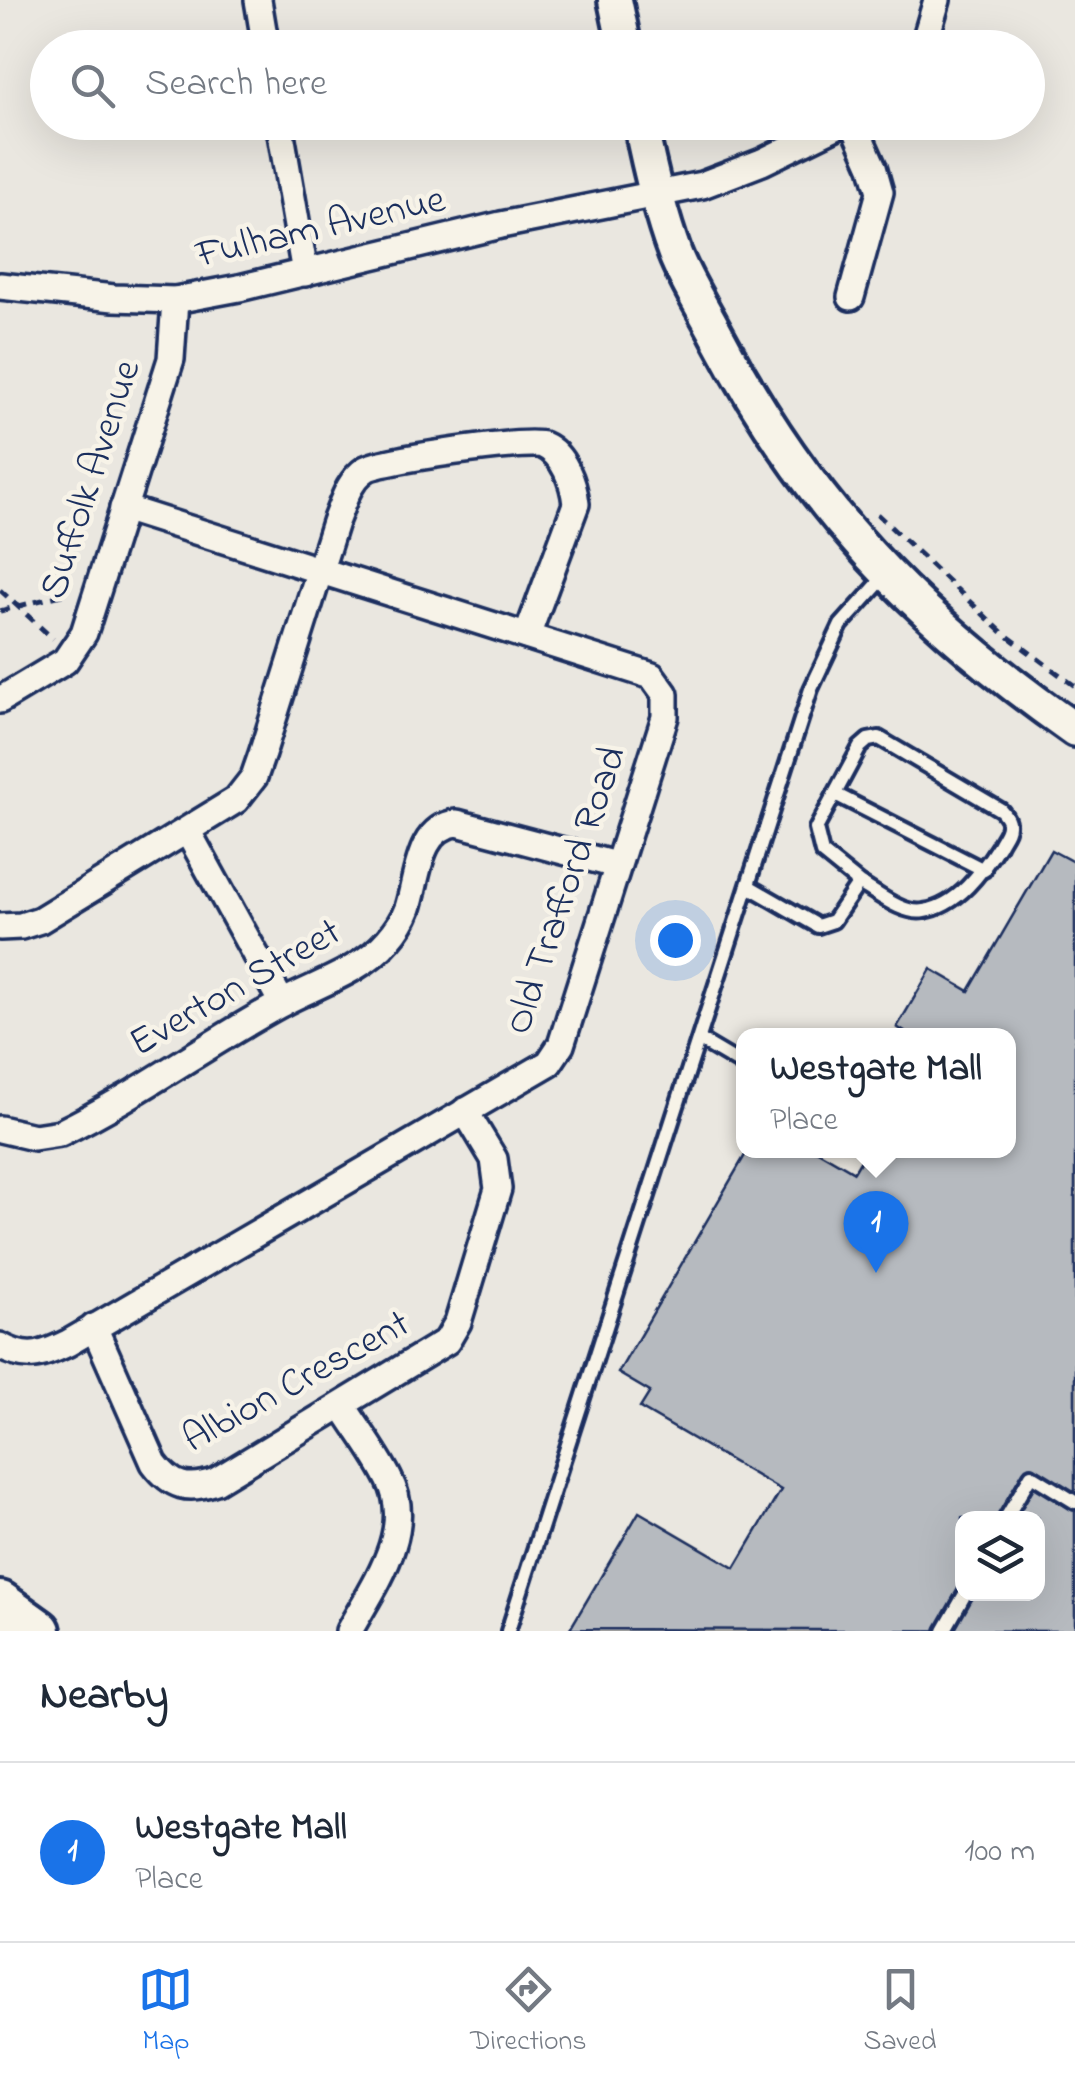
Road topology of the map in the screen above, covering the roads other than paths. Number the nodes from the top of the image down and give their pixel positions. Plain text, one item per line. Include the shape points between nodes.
1 (258, 0) edge
2 (615, 0) edge
3 (937, 0) edge
4 (263, 30) edge
5 (621, 30) edge
6 (928, 30) edge
7 (282, 140) edge
8 (644, 140) edge
9 (807, 140) edge
10 (861, 140) edge
11 (655, 194) junction
12 (306, 273) junction
13 (0, 286) edge
14 (851, 297) dead end
15 (175, 300) junction
16 (123, 508) junction
17 (320, 570) junction
18 (886, 575) junction
19 (527, 636) junction
20 (0, 700) edge
21 (1075, 730) edge
22 (836, 794) junction
23 (188, 832) junction
24 (616, 865) junction
25 (984, 870) junction
26 (860, 883) junction
27 (750, 887) junction
28 (0, 927) edge
29 (282, 1003) junction
30 (700, 1040) junction
31 (736, 1061) edge
32 (465, 1111) junction
33 (0, 1129) edge
34 (94, 1327) junction
35 (0, 1346) edge
36 (343, 1406) junction
37 (1075, 1502) edge
38 (1010, 1511) edge
39 (960, 1601) edge
40 (0, 1603) edge
41 (40, 1631) edge
42 (350, 1631) edge
43 (508, 1631) edge
44 (944, 1631) edge

1 - 4 street
2 - 5 street
3 - 6 street
7 - 12 street
8 - 11 street
9 - 11 street, Fulham Avenue via 702,186
10 - 14 street via 880,192
11 - 12 street, Fulham Avenue
11 - 18 street via 676,257 766,422
12 - 15 street, Fulham Avenue
13 - 15 street, Fulham Avenue
15 - 16 street, Suffolk Avenue via 171,359
16 - 17 street, Old Trafford Road
16 - 20 street, Suffolk Avenue via 71,656
17 - 19 street, Old Trafford Road
17 - 19 street via 349,487 369,467 538,443 551,449 573,482 576,504
17 - 23 street via 254,777 236,800
18 - 21 street via 944,631
18 - 27 lane via 840,625 829,647
19 - 24 street, Old Trafford Road via 652,676 664,689 665,717
22 - 25 lane
22 - 25 lane via 860,747 879,738 1001,810 1008,830
22 - 26 lane via 816,828 817,839 822,852
23 - 28 street via 40,920
23 - 29 street
24 - 29 street, Everton Street via 446,824 426,843 406,912 386,943
24 - 32 street, Old Trafford Road via 557,1054
25 - 26 lane via 960,894 923,912
26 - 27 lane via 834,920 821,926
27 - 30 lane
29 - 33 street, Everton Street via 60,1133
30 - 31 lane
30 - 43 lane
32 - 34 street, Old Trafford Road
32 - 36 street, Albion Crescent via 494,1159 498,1189 458,1322 448,1341
34 - 35 street, Old Trafford Road via 39,1356 18,1356
34 - 36 street, Albion Crescent via 154,1463 175,1485 216,1481
36 - 42 street via 390,1480 398,1516 384,1566
37 - 38 lane via 1030,1474
39 - 44 lane
40 - 41 main road

